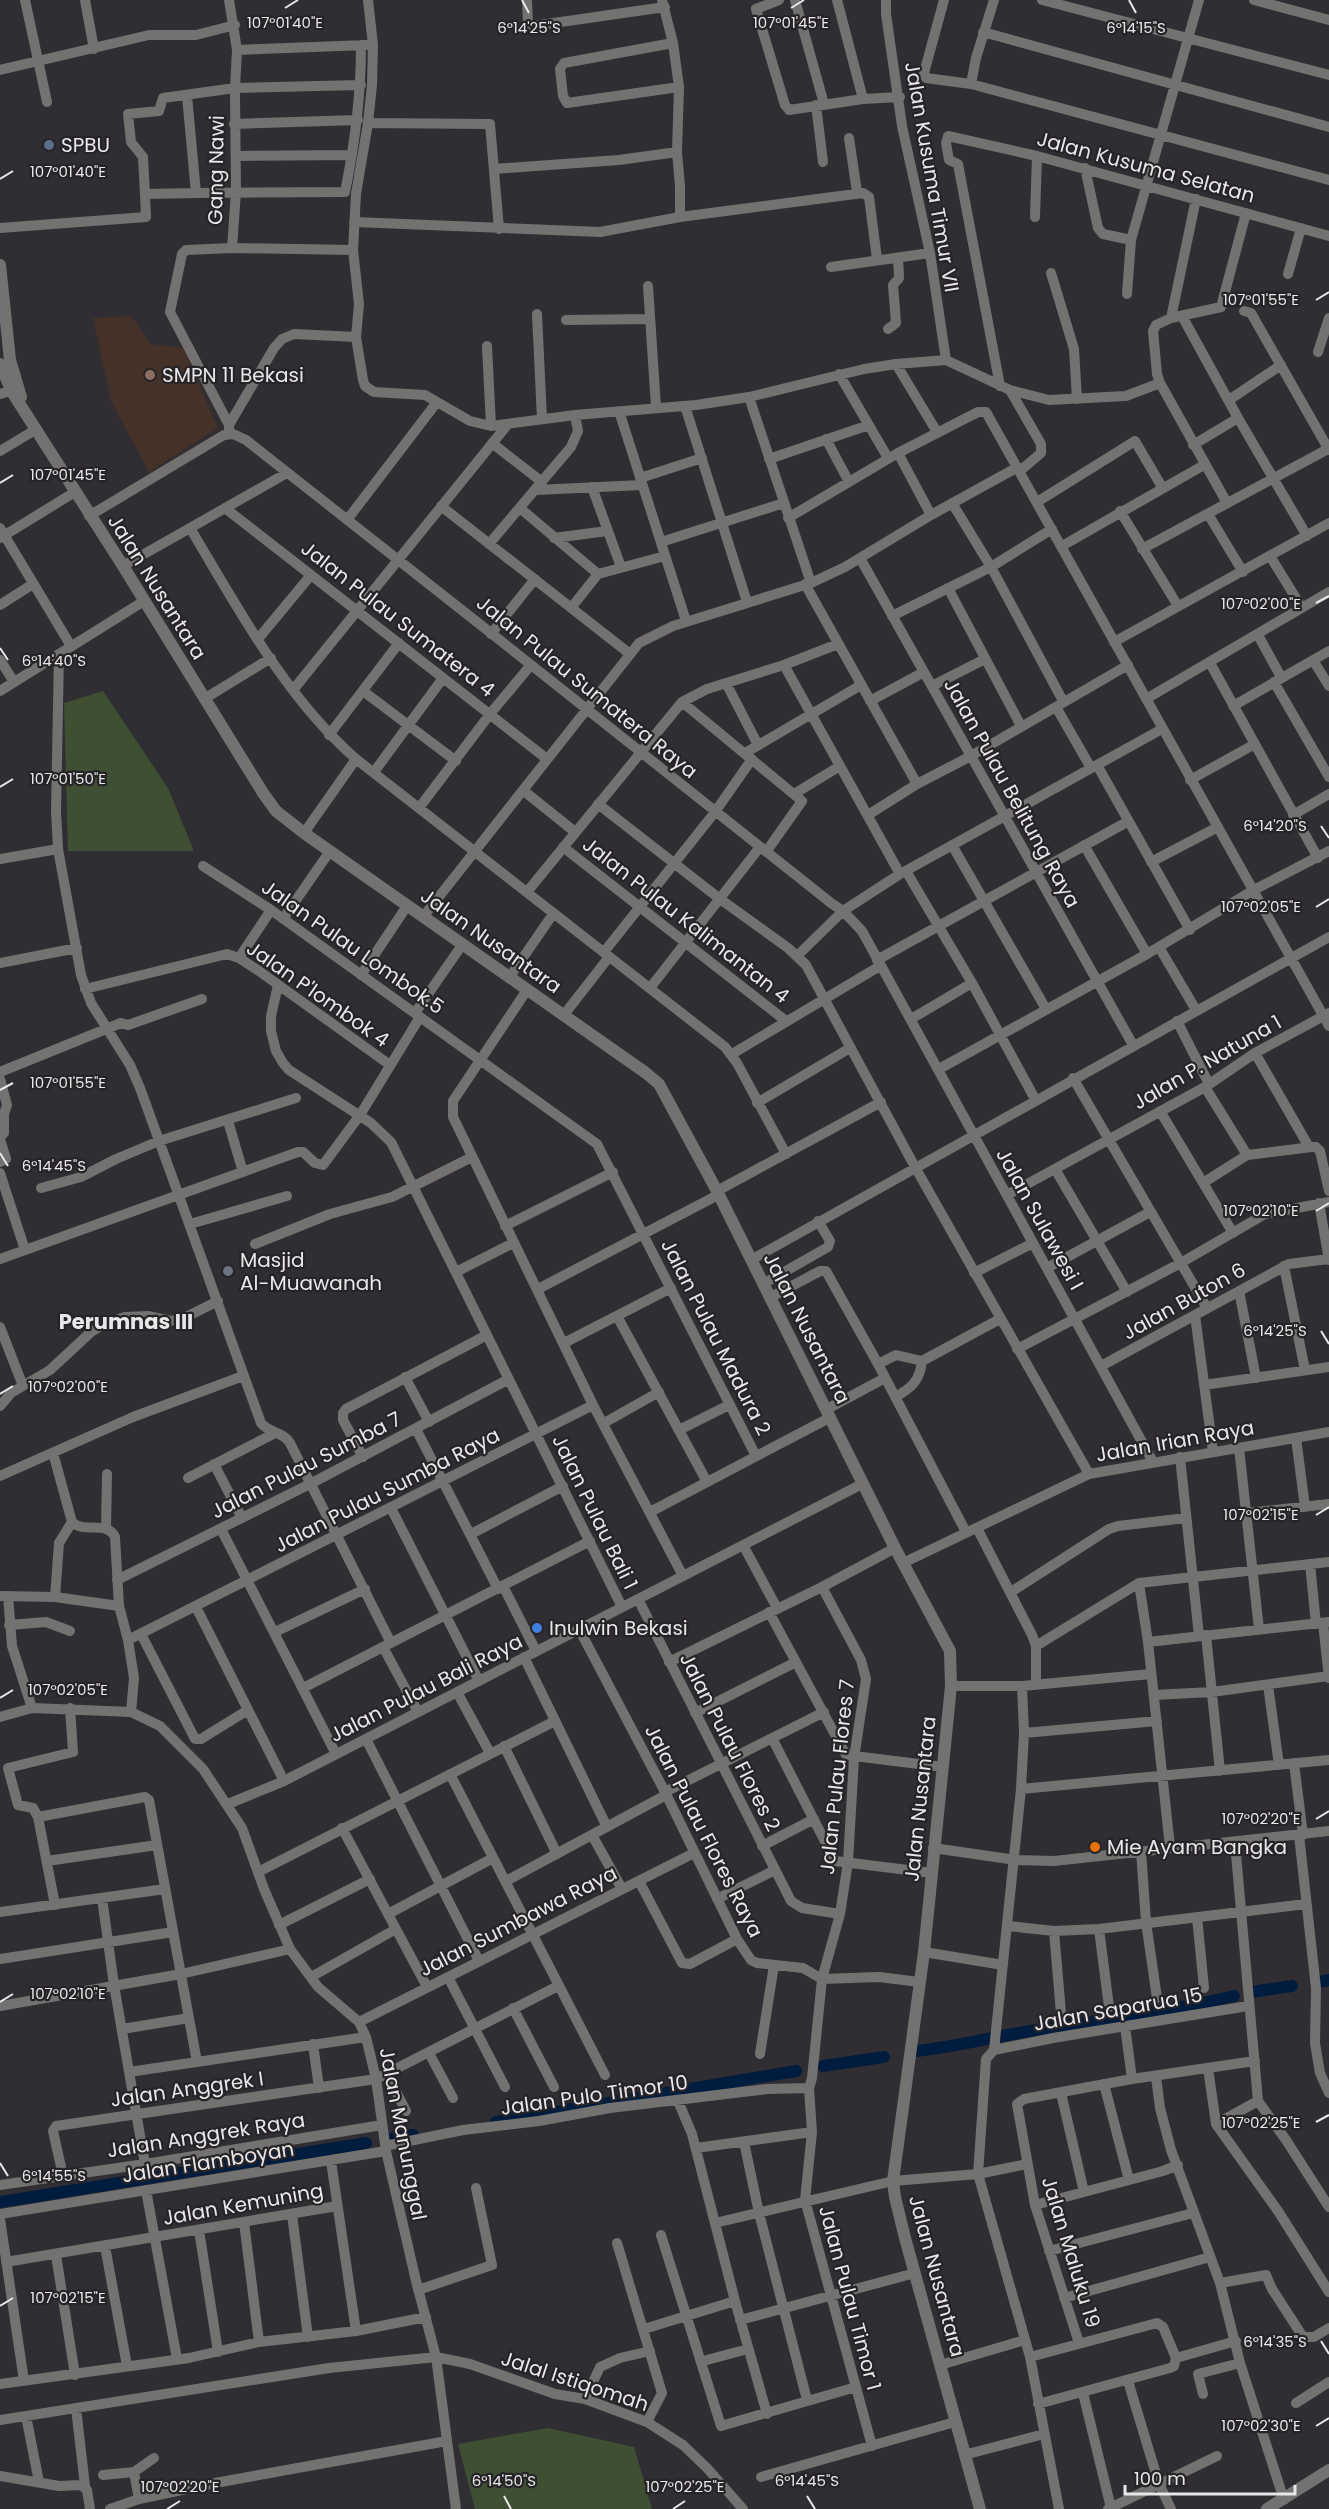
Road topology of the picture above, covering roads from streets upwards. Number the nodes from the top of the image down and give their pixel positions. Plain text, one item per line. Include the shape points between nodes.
1 (25, 0) edge
2 (85, 0) edge
3 (229, 0) edge
4 (368, 0) edge
5 (527, 0) edge
6 (779, 0) edge
7 (795, 0) edge
8 (837, 0) edge
9 (886, 0) edge
10 (944, 0) edge
11 (994, 0) edge
12 (1041, 0) edge
13 (1199, 0) edge
14 (1254, 0) edge
15 (664, 3) edge
16 (1329, 20) edge
17 (235, 25) junction
18 (984, 32) junction
19 (1189, 39) junction
20 (673, 43) junction
21 (361, 45) junction
22 (373, 45) junction
23 (94, 49) junction
24 (237, 50) junction
25 (37, 62) junction
26 (0, 70) edge
27 (1329, 75) edge
28 (971, 84) junction
29 (361, 85) junction
30 (679, 87) junction
31 (1176, 87) junction
32 (235, 90) junction
33 (187, 96) junction
34 (900, 97) junction
35 (863, 99) junction
36 (47, 102) dead end
37 (820, 105) junction
38 (363, 122) junction
39 (234, 124) junction
40 (1329, 127) edge
41 (1162, 137) junction
42 (849, 138) dead end
43 (677, 152) junction
44 (352, 155) junction
45 (236, 156) junction
46 (1037, 156) junction
47 (823, 162) dead end
48 (1084, 168) junction
49 (494, 169) junction
50 (1329, 180) edge
51 (1146, 185) junction
52 (196, 192) junction
53 (236, 192) junction
54 (857, 192) junction
55 (145, 194) junction
56 (1196, 200) junction
57 (1246, 213) junction
58 (680, 217) junction
59 (1035, 217) dead end
60 (354, 222) junction
61 (0, 228) edge
62 (1301, 228) junction
63 (500, 229) junction
64 (1328, 233) edge
65 (1131, 240) junction
66 (232, 248) junction
67 (353, 250) junction
68 (930, 253) junction
69 (898, 258) junction
70 (877, 259) junction
71 (0, 265) edge
72 (831, 267) dead end
73 (1051, 273) dead end
74 (1288, 274) dead end
75 (648, 286) dead end
76 (1127, 294) dead end
77 (1244, 311) dead end
78 (537, 314) dead end
79 (1177, 317) junction
80 (1329, 318) edge
81 (649, 319) junction
82 (566, 320) dead end
83 (888, 329) dead end
84 (356, 337) junction
85 (487, 346) dead end
86 (1318, 352) dead end
87 (946, 360) junction
88 (897, 363) junction
89 (0, 364) edge
90 (1281, 365) junction
91 (839, 374) junction
92 (1160, 383) junction
93 (1005, 388) junction
94 (10, 392) edge
95 (748, 397) junction
96 (1077, 399) junction
97 (1229, 400) junction
98 (437, 402) junction
99 (685, 406) junction
100 (656, 407) junction
101 (619, 411) junction
102 (575, 415) junction
103 (1238, 418) junction
104 (542, 419) junction
105 (508, 424) junction
106 (869, 425) junction
107 (491, 426) junction
108 (35, 430) junction
109 (229, 430) junction
110 (937, 432) junction
111 (826, 440) junction
112 (492, 443) junction
113 (1193, 445) junction
114 (1329, 449) edge
115 (0, 451) edge
116 (893, 455) junction
117 (702, 458) junction
118 (769, 459) junction
119 (1204, 465) junction
120 (1019, 469) junction
121 (287, 473) junction
122 (1273, 479) junction
123 (641, 482) junction
124 (849, 482) junction
125 (539, 486) junction
126 (592, 487) junction
127 (1162, 488) junction
128 (75, 492) junction
129 (1037, 502) junction
130 (952, 503) junction
131 (1227, 503) junction
132 (784, 504) junction
133 (441, 506) junction
134 (225, 508) junction
135 (521, 509) junction
136 (1120, 511) junction
137 (1208, 514) junction
138 (931, 515) junction
139 (89, 516) junction
140 (788, 518) junction
141 (347, 520) junction
142 (723, 524) junction
143 (1328, 525) edge
144 (190, 528) junction
145 (1052, 529) junction
146 (607, 531) junction
147 (1, 534) edge
148 (1307, 536) junction
149 (554, 538) junction
150 (661, 542) junction
151 (489, 544) junction
152 (1062, 546) junction
153 (1142, 549) junction
154 (665, 556) junction
155 (1270, 556) junction
156 (860, 558) junction
157 (398, 559) junction
158 (123, 567) junction
159 (621, 567) junction
160 (991, 567) junction
161 (1243, 572) junction
162 (598, 574) junction
163 (311, 575) junction
164 (535, 579) junction
165 (808, 583) junction
166 (33, 584) junction
167 (948, 588) junction
168 (1329, 592) edge
169 (144, 601) junction
170 (747, 602) junction
171 (0, 605) edge
172 (1178, 606) junction
173 (571, 608) junction
174 (1302, 608) junction
175 (357, 611) junction
176 (892, 616) junction
177 (686, 621) junction
178 (491, 634) junction
179 (1258, 635) junction
180 (258, 639) junction
181 (1114, 642) junction
182 (399, 643) junction
183 (838, 644) junction
184 (71, 646) junction
185 (1329, 651) edge
186 (58, 654) junction
187 (630, 654) junction
188 (271, 658) junction
189 (986, 659) junction
190 (0, 660) edge
191 (1314, 660) junction
192 (1210, 663) junction
193 (784, 664) junction
194 (1128, 665) junction
195 (530, 666) junction
196 (924, 672) junction
197 (443, 678) junction
198 (1278, 680) junction
199 (14, 682) junction
200 (726, 683) junction
201 (861, 685) junction
202 (932, 686) junction
203 (1329, 686) edge
204 (293, 690) junction
205 (0, 691) edge
206 (363, 691) junction
207 (204, 699) junction
208 (1146, 699) junction
209 (870, 701) junction
210 (682, 702) junction
211 (1060, 704) junction
212 (1233, 706) junction
213 (586, 710) junction
214 (810, 713) junction
215 (490, 714) junction
216 (408, 725) junction
217 (1021, 726) junction
218 (1162, 729) junction
219 (329, 735) junction
220 (1255, 744) junction
221 (758, 745) junction
222 (639, 753) junction
223 (748, 756) junction
224 (971, 756) junction
225 (356, 759) junction
226 (548, 759) junction
227 (456, 761) junction
228 (840, 766) junction
229 (1094, 767) junction
230 (374, 772) junction
231 (1329, 777) edge
232 (1190, 780) junction
233 (917, 784) junction
234 (524, 790) junction
235 (1329, 795) edge
236 (798, 798) junction
237 (598, 804) junction
238 (419, 808) junction
239 (715, 812) junction
240 (868, 815) junction
241 (1293, 815) junction
242 (1003, 816) junction
243 (1127, 822) junction
244 (1218, 827) junction
245 (575, 832) junction
246 (304, 834) junction
247 (952, 846) junction
248 (1084, 846) junction
249 (563, 847) junction
250 (58, 849) junction
251 (763, 849) junction
252 (330, 851) junction
253 (1329, 851) edge
254 (475, 852) junction
255 (1318, 858) junction
256 (0, 859) edge
257 (674, 862) junction
258 (1151, 862) junction
259 (203, 866) dead end
260 (903, 872) junction
261 (1035, 872) junction
262 (1252, 891) junction
263 (527, 892) junction
264 (720, 899) junction
265 (984, 900) junction
266 (407, 906) junction
267 (640, 907) junction
268 (271, 910) junction
269 (843, 911) junction
270 (553, 914) junction
271 (423, 917) junction
272 (283, 919) junction
273 (938, 925) junction
274 (1190, 930) junction
275 (1329, 937) edge
276 (685, 942) junction
277 (462, 945) junction
278 (1159, 947) junction
279 (77, 948) junction
280 (1147, 954) junction
281 (607, 955) junction
282 (797, 956) junction
283 (1293, 957) junction
284 (239, 958) junction
285 (0, 963) edge
286 (878, 963) junction
287 (361, 975) junction
288 (509, 978) junction
289 (1096, 981) junction
290 (972, 983) junction
291 (278, 985) junction
292 (650, 988) junction
293 (85, 989) junction
294 (527, 990) junction
295 (202, 999) dead end
296 (825, 999) junction
297 (1046, 1009) junction
298 (1196, 1010) junction
299 (418, 1015) junction
300 (563, 1016) junction
301 (1327, 1018) edge
302 (911, 1019) junction
303 (786, 1021) junction
304 (1177, 1021) junction
305 (108, 1029) junction
306 (999, 1035) junction
307 (1133, 1045) junction
308 (850, 1048) junction
309 (1255, 1053) junction
310 (732, 1054) junction
311 (480, 1060) junction
312 (390, 1065) junction
313 (939, 1069) junction
314 (0, 1072) edge
315 (1073, 1078) junction
316 (0, 1079) edge
317 (1207, 1085) junction
318 (296, 1098) dead end
319 (1035, 1099) junction
320 (881, 1102) junction
321 (757, 1103) junction
322 (1160, 1111) junction
323 (360, 1115) junction
324 (228, 1121) junction
325 (974, 1136) junction
326 (0, 1138) edge
327 (1108, 1140) junction
328 (159, 1141) junction
329 (1309, 1147) junction
330 (786, 1154) junction
331 (1247, 1155) junction
332 (472, 1157) junction
333 (0, 1162) edge
334 (915, 1167) junction
335 (1055, 1169) junction
336 (243, 1172) junction
337 (613, 1172) junction
338 (0, 1173) edge
339 (1203, 1183) junction
340 (414, 1187) junction
341 (41, 1188) dead end
342 (1329, 1191) edge
343 (718, 1193) junction
344 (179, 1194) junction
345 (1007, 1195) junction
346 (286, 1196) dead end
347 (1324, 1202) edge
348 (1150, 1212) junction
349 (818, 1221) junction
350 (190, 1224) junction
351 (504, 1226) junction
352 (1233, 1233) junction
353 (644, 1235) junction
354 (1097, 1241) junction
355 (513, 1243) junction
356 (1033, 1243) junction
357 (255, 1244) dead end
358 (25, 1250) junction
359 (0, 1259) edge
360 (751, 1260) junction
361 (1329, 1260) edge
362 (1179, 1264) junction
363 (1284, 1266) junction
364 (1047, 1268) junction
365 (456, 1272) junction
366 (974, 1273) junction
367 (763, 1284) junction
368 (671, 1288) junction
369 (538, 1289) junction
370 (1239, 1291) junction
371 (1127, 1292) junction
372 (769, 1298) junction
373 (218, 1301) junction
374 (1207, 1308) junction
375 (1195, 1315) junction
376 (617, 1316) junction
377 (1000, 1319) junction
378 (1076, 1320) junction
379 (0, 1327) edge
380 (487, 1335) junction
381 (564, 1343) junction
382 (1017, 1349) junction
383 (922, 1361) junction
384 (878, 1364) junction
385 (1101, 1366) junction
386 (1329, 1367) edge
387 (1305, 1370) junction
388 (243, 1376) junction
389 (405, 1377) junction
390 (885, 1378) junction
391 (1256, 1378) junction
392 (509, 1379) junction
393 (1204, 1385) junction
394 (23, 1386) junction
395 (659, 1392) junction
396 (895, 1397) junction
397 (594, 1405) junction
398 (729, 1405) junction
399 (0, 1406) edge
400 (829, 1413) junction
401 (429, 1422) junction
402 (604, 1423) junction
403 (417, 1429) junction
404 (679, 1430) junction
405 (1329, 1432) edge
406 (275, 1433) junction
407 (537, 1434) junction
408 (1296, 1438) junction
409 (1239, 1448) junction
410 (1213, 1452) junction
411 (53, 1453) junction
412 (756, 1456) junction
413 (363, 1457) junction
414 (1180, 1457) junction
415 (1154, 1462) junction
416 (214, 1464) junction
417 (107, 1474) dead end
418 (1089, 1474) junction
419 (0, 1476) edge
420 (188, 1478) dead end
421 (444, 1481) junction
422 (707, 1482) junction
423 (310, 1484) junction
424 (862, 1484) junction
425 (563, 1486) junction
426 (1329, 1504) edge
427 (1305, 1507) junction
428 (391, 1508) junction
429 (650, 1512) junction
430 (1247, 1513) junction
431 (243, 1518) junction
432 (1186, 1518) junction
433 (72, 1522) junction
434 (106, 1528) junction
435 (977, 1528) junction
436 (221, 1529) junction
437 (966, 1533) junction
438 (471, 1534) junction
439 (337, 1535) junction
440 (590, 1541) junction
441 (743, 1545) junction
442 (895, 1548) junction
443 (1329, 1562) edge
444 (903, 1563) junction
445 (1310, 1564) junction
446 (1252, 1570) junction
447 (683, 1576) junction
448 (1193, 1577) junction
449 (117, 1580) junction
450 (249, 1580) junction
451 (1139, 1583) junction
452 (500, 1587) junction
453 (822, 1587) junction
454 (365, 1589) junction
455 (1011, 1592) junction
456 (4, 1596) edge
457 (55, 1597) junction
458 (638, 1599) junction
459 (119, 1606) junction
460 (196, 1606) junction
461 (622, 1607) junction
462 (773, 1610) junction
463 (446, 1616) junction
464 (1323, 1623) edge
465 (9, 1625) junction
466 (579, 1629) junction
467 (1258, 1629) junction
468 (70, 1631) dead end
469 (275, 1632) junction
470 (141, 1634) junction
471 (1202, 1636) junction
472 (128, 1640) junction
473 (1148, 1642) junction
474 (387, 1645) junction
475 (1036, 1646) junction
476 (536, 1651) junction
477 (524, 1657) junction
478 (669, 1662) junction
479 (796, 1662) junction
480 (1151, 1674) junction
481 (1329, 1677) edge
482 (479, 1681) junction
483 (1036, 1685) junction
484 (1268, 1685) junction
485 (951, 1686) junction
486 (1022, 1686) junction
487 (303, 1688) junction
488 (457, 1692) junction
489 (1212, 1692) junction
490 (1155, 1695) junction
491 (32, 1708) junction
492 (70, 1708) junction
493 (248, 1710) junction
494 (131, 1712) junction
495 (418, 1712) junction
496 (824, 1712) junction
497 (695, 1713) junction
498 (0, 1717) edge
499 (555, 1720) junction
500 (1157, 1721) junction
501 (1024, 1732) junction
502 (772, 1738) junction
503 (366, 1739) junction
504 (504, 1746) junction
505 (336, 1754) junction
506 (490, 1754) junction
507 (854, 1758) junction
508 (1329, 1760) edge
509 (1294, 1763) junction
510 (720, 1764) junction
511 (1279, 1765) junction
512 (943, 1767) junction
513 (1220, 1771) junction
514 (450, 1774) junction
515 (1162, 1777) junction
516 (284, 1781) junction
517 (1021, 1789) junction
518 (666, 1794) junction
519 (397, 1800) junction
520 (228, 1804) junction
521 (38, 1817) junction
522 (814, 1818) junction
523 (607, 1827) junction
524 (342, 1828) junction
525 (1329, 1832) edge
526 (592, 1835) junction
527 (1301, 1835) junction
528 (1234, 1843) junction
529 (157, 1845) junction
530 (762, 1846) junction
531 (1170, 1847) junction
532 (933, 1848) junction
533 (1140, 1851) junction
534 (694, 1853) junction
535 (557, 1854) junction
536 (494, 1858) junction
537 (1016, 1860) junction
538 (47, 1861) junction
539 (848, 1862) junction
540 (775, 1870) junction
541 (258, 1872) junction
542 (932, 1873) junction
543 (370, 1879) junction
544 (506, 1881) junction
545 (639, 1881) junction
546 (441, 1887) junction
547 (165, 1889) junction
548 (622, 1889) junction
549 (102, 1898) junction
550 (717, 1899) junction
551 (1306, 1904) junction
552 (55, 1905) junction
553 (0, 1912) edge
554 (1242, 1912) junction
555 (388, 1914) junction
556 (840, 1914) junction
557 (1197, 1917) junction
558 (1146, 1922) junction
559 (279, 1925) junction
560 (1008, 1926) junction
561 (396, 1929) junction
562 (1099, 1929) junction
563 (1054, 1931) junction
564 (173, 1932) junction
565 (532, 1934) junction
566 (737, 1939) junction
567 (107, 1941) junction
568 (291, 1949) junction
569 (924, 1952) junction
570 (0, 1959) edge
571 (479, 1961) junction
572 (774, 1965) junction
573 (1003, 1965) junction
574 (181, 1974) junction
575 (311, 1977) junction
576 (448, 1977) junction
577 (822, 1979) junction
578 (919, 1982) junction
579 (114, 1985) junction
580 (558, 1986) junction
581 (427, 1987) junction
582 (1204, 1988) dead end
583 (1157, 1998) dead end
584 (1248, 2002) junction
585 (0, 2006) edge
586 (1109, 2007) dead end
587 (513, 2008) junction
588 (1061, 2013) dead end
589 (189, 2019) junction
590 (359, 2022) junction
591 (1125, 2026) junction
592 (474, 2028) junction
593 (122, 2029) junction
594 (366, 2037) junction
595 (313, 2044) junction
596 (994, 2047) junction
597 (429, 2053) junction
598 (760, 2054) dead end
599 (1255, 2061) junction
600 (197, 2062) junction
601 (1209, 2068) junction
602 (129, 2072) junction
603 (387, 2074) junction
604 (605, 2075) dead end
605 (1156, 2077) junction
606 (375, 2079) junction
607 (1132, 2079) junction
608 (811, 2083) junction
609 (1104, 2084) junction
610 (505, 2087) dead end
611 (554, 2087) dead end
612 (319, 2088) junction
613 (1061, 2093) junction
614 (1329, 2093) edge
615 (453, 2098) dead end
616 (1258, 2101) junction
617 (678, 2102) junction
618 (406, 2111) dead end
619 (136, 2114) junction
620 (1216, 2124) junction
621 (812, 2132) junction
622 (384, 2139) junction
623 (744, 2142) junction
624 (696, 2148) junction
625 (331, 2161) junction
626 (145, 2164) junction
627 (1027, 2164) junction
628 (1178, 2165) junction
629 (978, 2174) junction
630 (63, 2176) junction
631 (1129, 2180) junction
632 (893, 2181) junction
633 (0, 2185) edge
634 (476, 2188) dead end
635 (146, 2190) junction
636 (1084, 2192) junction
637 (805, 2200) junction
638 (1328, 2201) edge
639 (1035, 2205) junction
640 (337, 2206) junction
641 (759, 2213) junction
642 (1194, 2213) junction
643 (0, 2214) edge
644 (292, 2215) junction
645 (0, 2219) edge
646 (244, 2222) junction
647 (716, 2223) junction
648 (199, 2230) junction
649 (662, 2235) dead end
650 (154, 2237) junction
651 (617, 2243) dead end
652 (105, 2246) junction
653 (1049, 2252) junction
654 (56, 2255) junction
655 (1210, 2257) junction
656 (6, 2262) junction
657 (915, 2273) junction
658 (1220, 2283) junction
659 (418, 2289) junction
660 (1329, 2292) edge
661 (831, 2295) junction
662 (1064, 2298) junction
663 (735, 2301) junction
664 (784, 2308) junction
665 (688, 2315) junction
666 (426, 2317) junction
667 (740, 2320) junction
668 (1329, 2328) edge
669 (644, 2329) junction
670 (356, 2331) junction
671 (308, 2337) junction
672 (1025, 2340) junction
673 (1236, 2341) junction
674 (259, 2342) junction
675 (1079, 2343) junction
676 (748, 2349) junction
677 (650, 2351) junction
678 (218, 2352) junction
679 (436, 2357) junction
680 (1030, 2357) junction
681 (1176, 2358) junction
682 (177, 2359) junction
683 (703, 2361) junction
684 (1240, 2363) junction
685 (940, 2365) junction
686 (127, 2366) junction
687 (75, 2375) junction
688 (24, 2381) junction
689 (1128, 2381) junction
690 (1329, 2382) edge
691 (0, 2384) edge
692 (856, 2388) junction
693 (1083, 2393) junction
694 (1203, 2394) dead end
695 (585, 2399) junction
696 (807, 2400) junction
697 (1296, 2403) dead end
698 (1038, 2404) junction
699 (76, 2408) junction
700 (767, 2414) junction
701 (26, 2416) junction
702 (0, 2420) edge
703 (647, 2422) junction
704 (955, 2422) junction
705 (1044, 2434) junction
706 (447, 2441) junction
707 (872, 2446) junction
708 (964, 2455) junction
709 (1217, 2456) dead end
710 (154, 2458) dead end
711 (1329, 2470) edge
712 (134, 2472) junction
713 (104, 2475) dead end
714 (0, 2476) edge
715 (761, 2477) dead end
716 (39, 2482) junction
717 (1160, 2484) junction
718 (85, 2487) junction
719 (139, 2499) junction
720 (1284, 2500) junction
721 (1110, 2508) edge
722 (90, 2509) edge
723 (110, 2509) edge
724 (456, 2509) edge
725 (743, 2509) edge
726 (980, 2509) edge
727 (1059, 2509) edge
728 (1171, 2509) edge
729 (1268, 2509) edge

1 - 25 street
2 - 23 street
3 - 17 street, Gang Nawi
4 - 22 street
5 - 15 street via 528,23 533,26
6 - 37 street via 756,9 785,105 789,110
7 - 37 street
8 - 35 street
9 - 34 street, Jalan Kusuma Timur VII
10 - 28 street via 924,76
11 - 18 street
12 - 19 street
13 - 19 street
14 - 16 street
15 - 20 street
17 - 23 street via 196,35 148,35
17 - 24 street, Gang Nawi
18 - 28 street
18 - 31 street
19 - 27 street
19 - 31 street
20 - 30 street
20 - 30 street via 564,63 560,69 563,96 567,103
21 - 22 street
21 - 24 street
21 - 29 street
22 - 38 street
23 - 25 street
24 - 32 street, Gang Nawi
25 - 26 street
25 - 36 street
28 - 41 street
29 - 32 street
29 - 38 street
30 - 43 street
31 - 40 street
31 - 41 street
32 - 33 street
32 - 39 street, Gang Nawi
33 - 52 street
33 - 55 street via 163,98 159,111 128,114 131,142 143,157
34 - 35 street
34 - 68 street, Jalan Kusuma Timur VII via 902,126
35 - 37 street
37 - 47 street
38 - 39 street
38 - 44 street
38 - 49 street via 490,124
38 - 60 street
39 - 45 street, Gang Nawi
41 - 50 street
41 - 51 street
42 - 54 street
43 - 49 street
43 - 58 street
44 - 45 street
44 - 53 street via 345,192
45 - 53 street, Gang Nawi
46 - 48 street, Jalan Kusuma Selatan
46 - 59 street
46 - 93 street, Jalan Kusuma Selatan via 952,136 946,142 949,160 958,164
48 - 51 street, Jalan Kusuma Selatan
48 - 65 street via 1098,228 1103,234
49 - 63 street
51 - 56 street, Jalan Kusuma Selatan
51 - 65 street
52 - 53 street
52 - 55 street
53 - 66 street, Gang Nawi
54 - 58 street
54 - 70 street via 868,197
55 - 61 street via 146,217
56 - 57 street, Jalan Kusuma Selatan
56 - 79 street
57 - 62 street, Jalan Kusuma Selatan
57 - 79 street via 1221,308
58 - 63 street via 600,231
60 - 63 street
60 - 67 street
62 - 64 street, Jalan Kusuma Selatan
62 - 74 street
65 - 76 street
66 - 67 street
66 - 109 street via 186,250 182,254 170,312
67 - 84 street via 359,304
68 - 69 street
68 - 87 street, Jalan Kusuma Timur VII
69 - 70 street
69 - 83 street via 899,278 893,285 896,323
70 - 72 street
71 - 94 street, Jalan Nusantara
73 - 96 street via 1074,349
75 - 81 street
77 - 90 street via 1251,313
78 - 104 street
79 - 92 street via 1155,325 1153,331
79 - 97 street
80 - 86 street
81 - 82 street
81 - 100 street
84 - 98 street via 363,380 369,389 425,395
84 - 109 street via 294,334 282,339
85 - 107 street
87 - 88 street
87 - 93 street
88 - 91 street
88 - 110 street
89 - 94 street, Jalan Nusantara
90 - 97 street
90 - 114 street
91 - 95 street
91 - 106 street
92 - 96 street via 1126,396
92 - 113 street
93 - 96 street via 1049,400
93 - 120 street via 1041,444 1041,453
94 - 108 street, Jalan Nusantara
95 - 99 street
95 - 118 street
97 - 103 street
98 - 107 street via 470,421
98 - 141 street
99 - 100 street
99 - 117 street
100 - 101 street
101 - 102 street
101 - 123 street
102 - 104 street
102 - 125 street via 575,439
103 - 113 street
103 - 122 street
104 - 105 street
105 - 107 street
105 - 112 street
106 - 111 street
106 - 116 street
108 - 115 street
108 - 128 street, Jalan Nusantara
109 - 121 street, Jalan Pulau Sumatera Raya
109 - 139 street
110 - 116 street
110 - 120 street via 986,412
111 - 118 street
111 - 124 street
112 - 125 street
112 - 133 street
113 - 119 street
114 - 122 street
116 - 124 street
116 - 138 street
117 - 123 street
117 - 142 street
118 - 132 street
119 - 127 street
119 - 131 street
120 - 129 street
120 - 130 street
121 - 134 street
121 - 141 street, Jalan Pulau Sumatera Raya
122 - 131 street
122 - 148 street
123 - 126 street
123 - 150 street
124 - 140 street
125 - 126 street
125 - 135 street
126 - 146 street
127 - 129 street via 1136,441
127 - 136 street
128 - 139 street, Jalan Nusantara
128 - 147 street
129 - 145 street
130 - 138 street
130 - 160 street
131 - 137 street
132 - 140 street
132 - 142 street
133 - 151 street
133 - 157 street
134 - 144 street
134 - 163 street, Jalan Pulau Sumatera 4
135 - 149 street
135 - 151 street
136 - 152 street
136 - 153 street
137 - 153 street
137 - 161 street
138 - 156 street
139 - 158 street, Jalan Nusantara
140 - 165 street
141 - 157 street, Jalan Pulau Sumatera Raya
142 - 150 street
142 - 170 street
143 - 148 street
144 - 158 street
144 - 180 street
145 - 152 street
145 - 160 street
146 - 149 street
146 - 159 street
147 - 166 street
148 - 155 street
149 - 162 street
150 - 154 street
151 - 164 street
152 - 181 street
153 - 172 street
154 - 159 street
154 - 177 street
155 - 161 street
155 - 174 street
156 - 165 street
156 - 176 street, Jalan Pulau Belitung Raya
157 - 175 street
157 - 178 street, Jalan Pulau Sumatera Raya
158 - 169 street, Jalan Nusantara
159 - 162 street
160 - 167 street
160 - 211 street
161 - 172 street
162 - 173 street
163 - 175 street, Jalan Pulau Sumatera 4
163 - 180 street
164 - 173 street
164 - 178 street
165 - 170 street
165 - 183 street
166 - 171 street
166 - 184 street
167 - 176 street
167 - 189 street
168 - 174 street
169 - 184 street
169 - 207 street, Jalan Nusantara
170 - 177 street
172 - 181 street
173 - 187 street
174 - 179 street
175 - 182 street, Jalan Pulau Sumatera 4
175 - 204 street
176 - 196 street, Jalan Pulau Belitung Raya
177 - 187 street via 647,638
178 - 195 street, Jalan Pulau Sumatera Raya
179 - 192 street
179 - 198 street
180 - 188 street
181 - 194 street
182 - 197 street, Jalan Pulau Sumatera 4
182 - 206 street
183 - 193 street
183 - 201 street
184 - 186 street
185 - 191 street
186 - 199 street
186 - 250 street
187 - 213 street
188 - 204 street
188 - 207 street
189 - 202 street
189 - 217 street
190 - 199 street
191 - 198 street
191 - 203 street
192 - 208 street
192 - 212 street
193 - 200 street
193 - 214 street
194 - 208 street
194 - 211 street
195 - 213 street, Jalan Pulau Sumatera Raya
195 - 215 street
196 - 202 street, Jalan Pulau Belitung Raya
196 - 209 street
197 - 215 street, Jalan Pulau Sumatera 4
197 - 216 street
198 - 212 street
198 - 231 street
199 - 205 street
200 - 210 street
200 - 221 street
201 - 209 street
201 - 214 street
202 - 224 street, Jalan Pulau Belitung Raya
204 - 219 street
206 - 216 street
206 - 219 street
207 - 246 street, Jalan Nusantara via 269,802
208 - 218 street
209 - 233 street
210 - 222 street
210 - 223 street
211 - 217 street
211 - 229 street
212 - 220 street
213 - 222 street, Jalan Pulau Sumatera Raya
213 - 226 street
214 - 221 street
214 - 228 street
215 - 226 street, Jalan Pulau Sumatera 4
215 - 227 street
216 - 227 street
216 - 230 street
217 - 224 street
218 - 229 street
218 - 232 street
219 - 225 street
220 - 232 street
220 - 241 street
221 - 223 street
222 - 237 street
222 - 239 street, Jalan Pulau Sumatera Raya
223 - 236 street
223 - 239 street
224 - 233 street
224 - 242 street, Jalan Pulau Belitung Raya
225 - 230 street
225 - 246 street
226 - 234 street
227 - 238 street
228 - 236 street
228 - 240 street
229 - 242 street
229 - 243 street
230 - 238 street
232 - 244 street
233 - 240 street
234 - 245 street
234 - 254 street
235 - 241 street
236 - 251 street
237 - 245 street
237 - 257 street
238 - 254 street
239 - 251 street, Jalan Pulau Sumatera Raya
239 - 257 street
240 - 260 street
241 - 255 street
242 - 247 street
242 - 261 street, Jalan Pulau Belitung Raya
243 - 248 street
243 - 258 street
244 - 258 street
244 - 262 street
245 - 249 street
246 - 252 street, Jalan Nusantara
247 - 260 street
247 - 265 street
248 - 261 street
248 - 280 street
249 - 263 street
249 - 267 street, Jalan Pulau Kalimantan 4
250 - 256 street
250 - 279 street
251 - 264 street
251 - 269 street, Jalan Pulau Sumatera Raya
252 - 266 street, Jalan Nusantara
252 - 272 street
253 - 255 street
254 - 263 street
254 - 271 street
255 - 262 street
257 - 264 street
257 - 267 street
258 - 274 street
259 - 268 street, Jalan Pulau Lombok.5
260 - 269 street
260 - 273 street
261 - 265 street
261 - 289 street, Jalan Pulau Belitung Raya
262 - 274 street
262 - 283 street
263 - 270 street
264 - 276 street
264 - 282 street
265 - 273 street
265 - 297 street
266 - 271 street, Jalan Nusantara
266 - 287 street
267 - 276 street, Jalan Pulau Kalimantan 4
267 - 281 street
268 - 272 street, Jalan Pulau Lombok.5
268 - 284 street
269 - 282 street
269 - 286 street, Jalan Pulau Sumatera Raya via 862,931
270 - 281 street
270 - 288 street
271 - 277 street, Jalan Nusantara
272 - 287 street, Jalan Pulau Lombok.5
273 - 286 street
273 - 290 street
274 - 278 street
275 - 283 street
276 - 292 street
276 - 303 street, Jalan Pulau Kalimantan 4
277 - 288 street, Jalan Nusantara
277 - 299 street
278 - 280 street
278 - 298 street
279 - 285 street
279 - 293 street
280 - 289 street
281 - 292 street
281 - 300 street
282 - 296 street
283 - 298 street
283 - 301 street
284 - 291 street, Jalan P'lombok 4
284 - 293 street, Jalan P'lombok 4 via 219,955
286 - 296 street
286 - 302 street, Jalan Pulau Sumatera Raya
287 - 299 street, Jalan Pulau Lombok.5
288 - 294 street, Jalan Nusantara
289 - 297 street
289 - 307 street, Jalan Pulau Belitung Raya
290 - 302 street
290 - 306 street
291 - 312 street, Jalan P'lombok 4
291 - 323 street, Jalan Pulau Bali 1 via 271,1031 283,1063
292 - 310 street
293 - 305 street
294 - 300 street, Jalan Nusantara
294 - 311 street
295 - 305 street
296 - 303 street
296 - 308 street
297 - 306 street
298 - 304 street
299 - 311 street, Jalan Pulau Lombok.5
299 - 312 street
300 - 343 street, Jalan Nusantara via 659,1084
301 - 309 street, Jalan P. Natuna 1
302 - 313 street, Jalan Pulau Sumatera Raya
303 - 310 street
304 - 307 street
304 - 317 street
305 - 314 street
305 - 328 street via 130,1065
306 - 313 street
306 - 319 street
307 - 315 street
308 - 320 street
308 - 321 street
309 - 317 street, Jalan P. Natuna 1
309 - 329 street
310 - 321 street
311 - 332 street via 459,1090 452,1108
311 - 337 street, Jalan Pulau Lombok.5 via 589,1137
312 - 323 street
313 - 325 street, Jalan Pulau Sumatera Raya
315 - 319 street
315 - 327 street
316 - 326 street via 7,1105
317 - 322 street, Jalan P. Natuna 1
317 - 331 street
318 - 324 street
319 - 325 street
320 - 330 street
320 - 334 street
321 - 330 street
322 - 327 street, Jalan P. Natuna 1
322 - 339 street
323 - 336 street via 323,1166 298,1152
323 - 340 street, Jalan Pulau Bali 1 via 391,1142
324 - 328 street
324 - 336 street
325 - 334 street
325 - 345 street, Jalan Sulawesi I
326 - 333 street via 6,1158
327 - 335 street, Jalan P. Natuna 1
327 - 348 street
328 - 341 street via 81,1177
328 - 344 street
329 - 331 street
329 - 342 street via 1320,1151
330 - 343 street
331 - 339 street
332 - 340 street
332 - 351 street
334 - 349 street
334 - 366 street
335 - 345 street, Jalan P. Natuna 1
335 - 354 street
336 - 344 street
337 - 351 street
337 - 353 street, Jalan Pulau Madura 2
338 - 358 street
339 - 352 street
340 - 357 street
340 - 365 street, Jalan Pulau Bali 1
343 - 353 street
343 - 360 street, Jalan Nusantara
344 - 350 street
344 - 358 street
345 - 356 street, Jalan Sulawesi I
346 - 350 street
347 - 352 street via 1265,1214
347 - 361 street
348 - 354 street
348 - 362 street
349 - 360 street
349 - 367 street via 830,1241 828,1247
350 - 373 street
351 - 355 street
352 - 362 street
353 - 368 street, Jalan Pulau Madura 2
353 - 369 street
354 - 364 street
354 - 371 street
355 - 365 street
355 - 369 street
356 - 364 street, Jalan Sulawesi I
356 - 366 street
358 - 359 street
360 - 367 street, Jalan Nusantara
361 - 363 street, Jalan Buton 6
362 - 371 street
362 - 374 street
363 - 370 street, Jalan Buton 6
363 - 387 street
364 - 378 street, Jalan Sulawesi I
365 - 380 street, Jalan Pulau Bali 1
366 - 377 street
367 - 372 street, Jalan Nusantara
368 - 376 street
368 - 398 street, Jalan Pulau Madura 2
369 - 381 street
370 - 374 street, Jalan Buton 6
370 - 391 street
371 - 378 street
372 - 384 street via 826,1271
372 - 400 street, Jalan Nusantara
373 - 388 street
373 - 394 street via 171,1321 125,1317 104,1324 50,1370
374 - 375 street, Jalan Buton 6
375 - 385 street, Jalan Buton 6
375 - 393 street
376 - 381 street
376 - 395 street
377 - 382 street
377 - 383 street
378 - 382 street
378 - 385 street, Jalan Sulawesi I
379 - 394 street
380 - 389 street
380 - 392 street, Jalan Pulau Bali 1
381 - 397 street
382 - 418 street
383 - 384 street via 896,1355
383 - 396 street via 921,1373 912,1388
384 - 390 street
385 - 415 street, Jalan Sulawesi I
386 - 387 street
387 - 391 street
388 - 406 street via 261,1423
388 - 411 street via 133,1417
389 - 401 street
389 - 413 street via 352,1404 343,1413
390 - 396 street
390 - 400 street
391 - 393 street
392 - 401 street, Jalan Pulau Sumba 7
392 - 407 street, Jalan Pulau Bali 1
393 - 410 street
394 - 399 street
395 - 402 street
395 - 404 street
396 - 437 street
397 - 402 street
397 - 407 street, Jalan Pulau Sumba Raya
398 - 404 street
398 - 412 street, Jalan Pulau Madura 2
400 - 412 street
400 - 424 street, Jalan Nusantara
401 - 403 street, Jalan Pulau Sumba 7
402 - 429 street
403 - 413 street, Jalan Pulau Sumba 7
403 - 421 street
404 - 422 street
405 - 408 street, Jalan Irian Raya
406 - 416 street
406 - 423 street via 287,1438
407 - 421 street, Jalan Pulau Sumba Raya
407 - 425 street, Jalan Pulau Bali 1
408 - 409 street, Jalan Irian Raya
408 - 427 street
409 - 410 street, Jalan Irian Raya
409 - 430 street
410 - 414 street, Jalan Irian Raya
411 - 419 street
411 - 433 street
412 - 422 street
413 - 423 street, Jalan Pulau Sumba 7
414 - 415 street, Jalan Irian Raya
414 - 432 street
415 - 418 street, Jalan Irian Raya
416 - 420 street
416 - 431 street
417 - 434 street
418 - 435 street, Jalan Irian Raya
421 - 428 street, Jalan Pulau Sumba Raya
421 - 438 street
422 - 429 street
423 - 431 street, Jalan Pulau Sumba 7
423 - 439 street
424 - 441 street, Jalan Pulau Bali Raya
424 - 442 street, Jalan Nusantara
425 - 438 street
425 - 440 street, Jalan Pulau Bali 1
426 - 427 street
427 - 430 street
428 - 439 street, Jalan Pulau Sumba Raya
428 - 463 street
429 - 447 street
430 - 446 street
431 - 436 street, Jalan Pulau Sumba 7
432 - 448 street
432 - 455 street via 1118,1526
433 - 434 street via 80,1528
433 - 457 street via 59,1543
434 - 449 street via 115,1537
435 - 437 street, Jalan Irian Raya
435 - 455 street
436 - 449 street, Jalan Pulau Sumba 7
436 - 450 street
437 - 444 street, Jalan Irian Raya
438 - 452 street
439 - 450 street, Jalan Pulau Sumba Raya
439 - 454 street
440 - 452 street
440 - 461 street, Jalan Pulau Bali 1
441 - 447 street, Jalan Pulau Bali Raya
441 - 462 street
442 - 444 street, Jalan Nusantara
442 - 453 street
443 - 445 street
444 - 485 street, Jalan Nusantara via 950,1650
445 - 446 street
445 - 464 street
446 - 448 street
446 - 467 street
447 - 458 street, Jalan Pulau Bali Raya
448 - 451 street
448 - 471 street
449 - 459 street
450 - 460 street, Jalan Pulau Sumba Raya
450 - 469 street
451 - 473 street
451 - 475 street
452 - 463 street
452 - 476 street
453 - 462 street
453 - 507 street, Jalan Pulau Flores 7 via 865,1670
454 - 469 street
454 - 474 street
455 - 475 street
456 - 457 street
456 - 465 street
457 - 459 street
458 - 461 street, Jalan Pulau Bali Raya
458 - 478 street, Jalan Pulau Flores 2
459 - 472 street
460 - 470 street, Jalan Pulau Sumba Raya
460 - 493 street
461 - 466 street, Jalan Pulau Bali Raya
462 - 478 street
462 - 479 street
463 - 474 street
463 - 482 street
464 - 467 street
464 - 481 street
465 - 468 street via 46,1622
465 - 491 street
466 - 476 street, Jalan Pulau Bali Raya
466 - 518 street, Jalan Pulau Flores Raya
467 - 471 street
469 - 487 street
470 - 472 street, Jalan Pulau Sumba Raya
470 - 493 street via 195,1739
471 - 473 street
471 - 489 street
472 - 494 street via 134,1678
473 - 480 street
474 - 487 street
474 - 495 street
475 - 483 street
476 - 477 street, Jalan Pulau Bali Raya
477 - 482 street, Jalan Pulau Bali Raya
477 - 499 street
478 - 497 street, Jalan Pulau Flores 2
479 - 496 street
479 - 497 street
480 - 483 street
480 - 490 street
481 - 484 street
482 - 488 street, Jalan Pulau Bali Raya
483 - 486 street
484 - 489 street
484 - 511 street
485 - 486 street
485 - 512 street, Jalan Nusantara
486 - 501 street
487 - 505 street
488 - 495 street, Jalan Pulau Bali Raya
488 - 506 street
489 - 490 street
489 - 513 street
490 - 500 street
491 - 492 street
491 - 498 street
492 - 494 street
492 - 521 street via 73,1752 8,1768 18,1805 33,1808
493 - 516 street
494 - 520 street, Jalan Manunggal via 160,1726 176,1741
495 - 503 street, Jalan Pulau Bali Raya
496 - 502 street
496 - 507 street via 844,1753
497 - 510 street, Jalan Pulau Flores 2
499 - 504 street
499 - 523 street
500 - 501 street
500 - 515 street
501 - 517 street
502 - 510 street
502 - 522 street
503 - 505 street, Jalan Pulau Bali Raya
503 - 519 street
504 - 506 street
504 - 535 street
505 - 516 street, Jalan Pulau Bali Raya
506 - 514 street
507 - 512 street
507 - 539 street, Jalan Pulau Flores 7
508 - 509 street
509 - 511 street
509 - 527 street
510 - 518 street
510 - 530 street, Jalan Pulau Flores 2
511 - 513 street
512 - 532 street, Jalan Nusantara
513 - 515 street
514 - 519 street
514 - 536 street
515 - 517 street
515 - 531 street
516 - 520 street, Jalan Pulau Bali Raya
517 - 537 street
518 - 523 street
518 - 534 street, Jalan Pulau Flores Raya
519 - 524 street
519 - 546 street
520 - 541 street, Jalan Manunggal via 248,1840
521 - 529 street via 147,1798
521 - 538 street
522 - 530 street
522 - 539 street via 833,1859
523 - 526 street
524 - 541 street
524 - 543 street
525 - 527 street
526 - 535 street
526 - 548 street
527 - 528 street
527 - 551 street
528 - 531 street
528 - 554 street
529 - 538 street
529 - 547 street
530 - 540 street, Jalan Pulau Flores 2
531 - 533 street
532 - 537 street
532 - 542 street, Jalan Nusantara
533 - 537 street via 1064,1860
533 - 558 street
534 - 545 street, Jalan Sumbawa Raya
534 - 550 street, Jalan Pulau Flores Raya
535 - 544 street
536 - 544 street
536 - 546 street
537 - 560 street
538 - 552 street
539 - 542 street
539 - 556 street, Jalan Pulau Flores 7
540 - 550 street
540 - 556 street, Jalan Pulau Flores 2 via 796,1905
541 - 559 street, Jalan Manunggal
542 - 569 street, Jalan Nusantara
543 - 555 street
543 - 559 street
544 - 565 street
545 - 548 street, Jalan Sumbawa Raya
545 - 566 street via 682,1963 690,1964
546 - 555 street
546 - 571 street
547 - 549 street
547 - 564 street
548 - 565 street, Jalan Sumbawa Raya
549 - 552 street
549 - 567 street
550 - 566 street, Jalan Pulau Flores Raya
551 - 554 street
551 - 614 street via 1316,1988 1315,2043 1320,2073
552 - 553 street
554 - 557 street
554 - 584 street
555 - 561 street
556 - 577 street, Jalan Pulau Flores 7
557 - 558 street
557 - 582 street
558 - 562 street
558 - 583 street
559 - 568 street, Jalan Manunggal
560 - 563 street
560 - 573 street
561 - 575 street
561 - 581 street
562 - 563 street
562 - 586 street
563 - 588 street
564 - 567 street
564 - 574 street
565 - 571 street, Jalan Sumbawa Raya
565 - 580 street
566 - 572 street, Jalan Pulau Flores Raya via 752,1960
567 - 570 street
567 - 579 street
568 - 574 street
568 - 575 street, Jalan Manunggal
569 - 573 street
569 - 578 street, Jalan Nusantara
571 - 576 street, Jalan Sumbawa Raya
572 - 577 street, Jalan Pulau Flores Raya via 803,1968
572 - 598 street
573 - 596 street
574 - 579 street
574 - 589 street
575 - 590 street, Jalan Manunggal
576 - 581 street, Jalan Sumbawa Raya
576 - 592 street
577 - 578 street, Jalan Pulau Flores Raya via 879,1977
577 - 608 street, Jalan Pulau Timor 1
578 - 632 street, Jalan Nusantara
579 - 585 street
579 - 593 street
580 - 587 street, Jalan Anggrek I
580 - 604 street
581 - 590 street, Jalan Sumbawa Raya
584 - 591 street, Jalan Saparua 15
584 - 599 street
587 - 592 street, Jalan Anggrek I
587 - 611 street
589 - 593 street
589 - 600 street
590 - 594 street, Jalan Manunggal
591 - 596 street, Jalan Saparua 15
591 - 607 street
592 - 597 street, Jalan Anggrek I
592 - 610 street
593 - 602 street
594 - 595 street
594 - 606 street, Jalan Manunggal
595 - 600 street
595 - 612 street
596 - 629 street via 986,2059
597 - 603 street, Jalan Anggrek I
597 - 615 street
599 - 601 street
599 - 616 street
600 - 602 street
601 - 605 street
601 - 620 street
602 - 619 street
603 - 606 street, Jalan Anggrek I
603 - 618 street
605 - 607 street
605 - 628 street via 1160,2108
606 - 612 street, Jalan Anggrek I
606 - 622 street, Jalan Manunggal
607 - 609 street
608 - 617 street, Jalan Pulo Timor 10
608 - 621 street, Jalan Pulau Timor 1
609 - 613 street
609 - 631 street
612 - 619 street, Jalan Anggrek I
613 - 627 street, Jalan Maluku 19 via 1020,2101 1016,2109
613 - 636 street
616 - 620 street
616 - 638 street
617 - 622 street, Jalan Pulo Timor 10
617 - 624 street
619 - 626 street
619 - 630 street, Jalan Anggrek I via 54,2127
620 - 660 street via 1296,2237
621 - 623 street
621 - 637 street, Jalan Pulau Timor 1
622 - 625 street, Jalan Flamboyan
622 - 626 street, Jalan Anggrek Raya
622 - 659 street, Jalan Manunggal
623 - 624 street
623 - 641 street
624 - 647 street
625 - 635 street, Jalan Flamboyan
625 - 640 street
626 - 630 street, Jalan Anggrek Raya
627 - 629 street
627 - 639 street, Jalan Maluku 19
628 - 631 street
628 - 642 street
629 - 632 street
629 - 672 street
630 - 633 street, Jalan Anggrek Raya
631 - 636 street
632 - 637 street
632 - 657 street, Jalan Nusantara
634 - 659 street via 492,2265
635 - 643 street, Jalan Flamboyan
635 - 650 street
636 - 639 street
637 - 641 street
637 - 661 street, Jalan Pulau Timor 1
639 - 653 street, Jalan Maluku 19
640 - 644 street, Jalan Kemuning
640 - 670 street
641 - 647 street
641 - 664 street
642 - 653 street
642 - 655 street
644 - 646 street, Jalan Kemuning
644 - 671 street
645 - 656 street
646 - 648 street, Jalan Kemuning
646 - 674 street
647 - 663 street
648 - 650 street, Jalan Kemuning
648 - 678 street
649 - 665 street
650 - 652 street, Jalan Kemuning
650 - 682 street
651 - 669 street
652 - 654 street, Jalan Kemuning
652 - 686 street
653 - 662 street, Jalan Maluku 19
654 - 656 street, Jalan Kemuning
654 - 687 street
655 - 658 street
655 - 662 street
656 - 688 street
657 - 661 street
657 - 685 street, Jalan Nusantara
658 - 668 street via 1266,2275 1303,2337
658 - 673 street
659 - 666 street, Jalan Manunggal
661 - 664 street
661 - 692 street, Jalan Pulau Timor 1
662 - 675 street, Jalan Maluku 19
663 - 665 street
663 - 667 street
664 - 667 street
664 - 696 street
665 - 669 street
665 - 683 street
666 - 670 street
666 - 679 street, Jalan Manunggal
667 - 676 street
669 - 677 street
670 - 671 street
671 - 674 street
672 - 680 street
672 - 685 street
673 - 681 street
673 - 684 street
674 - 678 street
675 - 680 street
675 - 681 street via 1157,2323 1163,2327
676 - 683 street
676 - 700 street
677 - 695 street via 600,2367
677 - 703 street via 662,2393
678 - 682 street
679 - 695 street, Jalal Istiqomah via 470,2364 555,2394
679 - 699 street, Jalal Istiqomah via 329,2368
679 - 706 street, Jalan Manunggal
680 - 698 street
681 - 689 street via 1170,2368
682 - 686 street
683 - 700 street via 721,2426
684 - 694 street via 1198,2374
684 - 720 street
685 - 704 street, Jalan Nusantara
686 - 687 street
687 - 688 street
688 - 691 street
689 - 693 street
689 - 717 street
690 - 697 street
692 - 696 street
692 - 707 street, Jalan Pulau Timor 1
693 - 698 street
693 - 721 street
695 - 703 street, Jalal Istiqomah
696 - 700 street
698 - 705 street
699 - 701 street, Jalal Istiqomah
699 - 718 street
701 - 702 street, Jalal Istiqomah
701 - 716 street
703 - 725 street, Jalal Istiqomah via 683,2445
704 - 707 street
704 - 708 street, Jalan Nusantara
705 - 708 street
705 - 727 street
706 - 719 street
706 - 724 street, Jalan Manunggal
707 - 715 street
708 - 726 street, Jalan Nusantara
709 - 717 street
710 - 712 street
711 - 720 street
712 - 713 street
712 - 719 street
714 - 716 street
716 - 718 street
717 - 721 street
717 - 728 street
718 - 722 street
719 - 723 street
720 - 729 street

